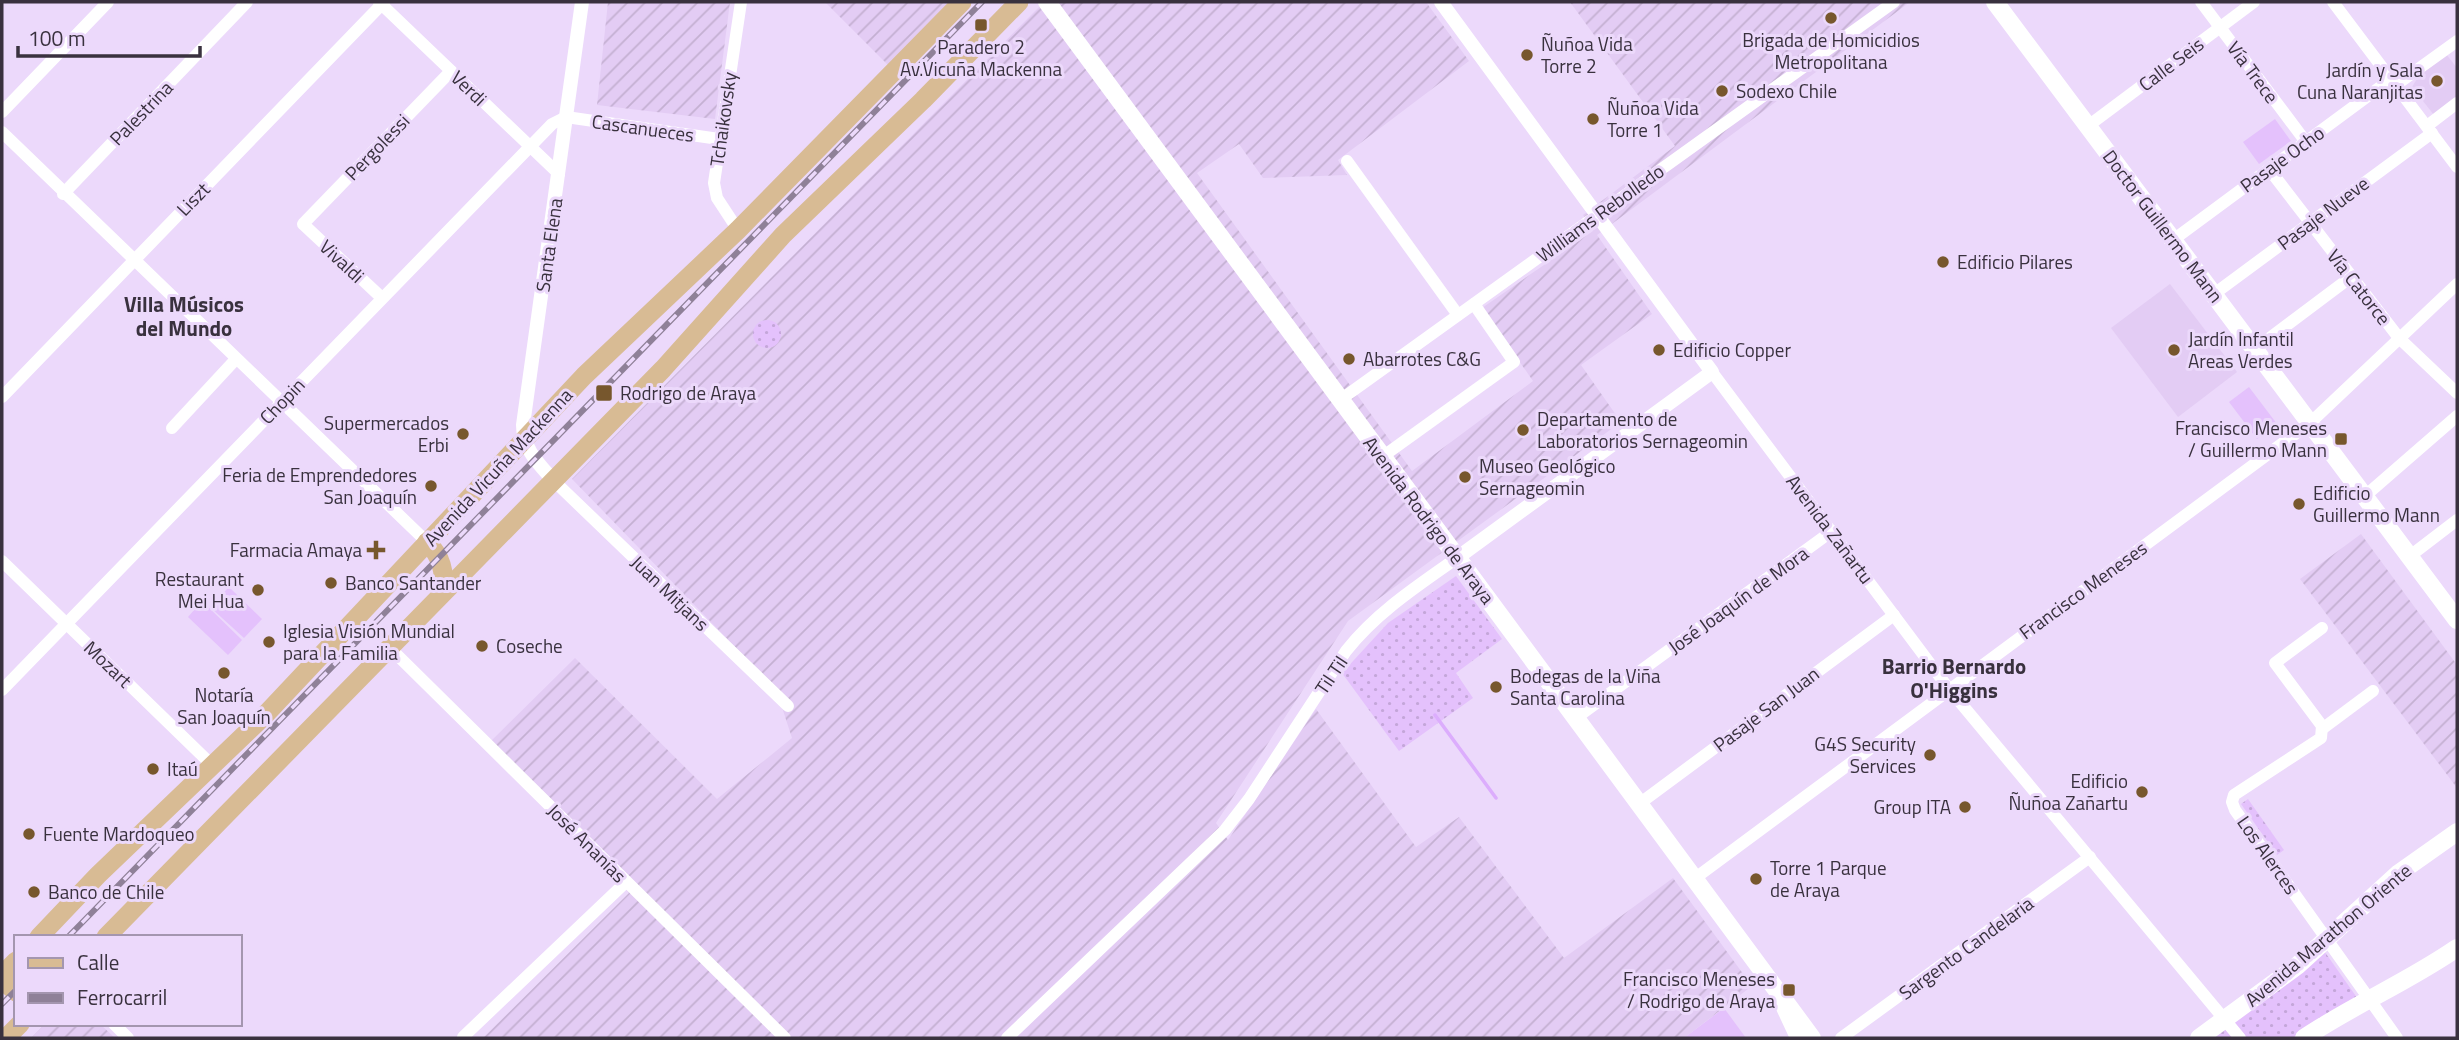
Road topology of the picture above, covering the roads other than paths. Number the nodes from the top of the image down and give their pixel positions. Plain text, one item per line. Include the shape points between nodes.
1 (108, 2) edge
2 (247, 2) edge
3 (582, 2) edge
4 (741, 2) edge
5 (962, 2) edge
6 (1019, 2) edge
7 (1047, 2) edge
8 (1441, 2) edge
9 (1894, 2) edge
10 (1994, 2) edge
11 (2201, 2) edge
12 (2254, 2) edge
13 (2333, 2) edge
14 (382, 3) edge
15 (2220, 27) junction
16 (2457, 41) edge
17 (451, 71) junction
18 (2394, 82) junction
19 (2457, 103) edge
20 (2, 112) edge
21 (566, 117) junction
22 (2088, 126) junction
23 (2429, 129) junction
24 (2, 132) edge
25 (719, 139) junction
26 (2306, 142) junction
27 (529, 146) junction
28 (1347, 161) dead end
29 (2457, 167) edge
30 (2269, 169) junction
31 (559, 174) junction
32 (64, 194) junction
33 (1598, 215) junction
34 (2310, 223) junction
35 (303, 224) joint
36 (738, 230) junction
37 (2173, 240) junction
38 (133, 261) junction
39 (2351, 277) junction
40 (2457, 284) edge
41 (2214, 294) junction
42 (382, 298) junction
43 (1474, 304) junction
44 (1458, 315) junction
45 (2399, 338) junction
46 (2255, 349) junction
47 (236, 359) junction
48 (1712, 372) junction
49 (2457, 393) edge
50 (2, 397) edge
51 (1340, 400) junction
52 (281, 402) junction
53 (2457, 416) edge
54 (2310, 423) junction
55 (172, 428) dead end
56 (524, 438) junction
57 (1382, 457) junction
58 (553, 480) junction
59 (2365, 496) junction
60 (2457, 520) edge
61 (1832, 531) junction
62 (427, 542) junction
63 (2410, 556) junction
64 (1457, 558) junction
65 (2, 561) edge
66 (442, 592) junction
67 (1894, 615) junction
68 (2457, 620) edge
69 (66, 624) junction
70 (2322, 628) dead end
71 (389, 647) junction
72 (1949, 689) junction
73 (2, 690) edge
74 (2373, 691) dead end
75 (788, 706) dead end
76 (1576, 718) junction
77 (2322, 729) junction
78 (214, 766) junction
79 (1639, 804) junction
80 (2457, 832) edge
81 (2090, 857) junction
82 (1694, 879) junction
83 (626, 882) junction
84 (41, 935) edge
85 (108, 935) edge
86 (2327, 939) junction
87 (2457, 948) edge
88 (14, 963) edge
89 (2, 978) edge
90 (1772, 985) junction
91 (2370, 1000) junction
92 (2226, 1018) junction
93 (463, 1037) edge
94 (785, 1038) edge
95 (1007, 1038) edge
96 (1796, 1038) edge
97 (1812, 1038) edge
98 (1841, 1038) edge
99 (2199, 1038) edge
100 (2240, 1038) edge
101 (2304, 1038) edge
102 (2397, 1038) edge

1 - 20 street
2 - 32 street, Palestrina
3 - 21 street, Santa Elena
4 - 25 street, Tchaikovsky
5 - 36 main road, Avenida Vicuña Mackenna
6 - 58 main road via 783,235 663,369
7 - 51 main road, Avenida Rodrigo de Araya
8 - 33 street, Avenida Zañartu
9 - 33 street, Williams Rebolledo
10 - 22 main road, Doctor Guillermo Mann
11 - 15 street, Vía Trece
12 - 15 street, Calle Seis
13 - 18 street
14 - 17 street, Verdi
14 - 38 street, Liszt
15 - 22 street, Calle Seis
15 - 26 street, Vía Trece
16 - 18 street, Pasaje Ocho
17 - 27 street, Verdi
17 - 35 street, Pergolessi
18 - 23 street
18 - 26 street, Pasaje Ocho
19 - 23 street, Pasaje Nueve
21 - 25 street, Cascanueces
21 - 27 street, Chopin
21 - 31 street, Santa Elena
22 - 37 main road, Doctor Guillermo Mann
23 - 29 street
23 - 34 street, Pasaje Nueve
24 - 32 street
25 - 36 street, Tchaikovsky via 714,183 717,198
26 - 30 street, Pasaje Ocho
27 - 31 street, Verdi
27 - 42 street, Chopin
28 - 44 street
30 - 34 street, Vía Catorce
30 - 37 street, Pasaje Ocho
31 - 56 street, Santa Elena
32 - 38 street
33 - 43 street, Williams Rebolledo
33 - 48 street, Avenida Zañartu
34 - 39 street, Vía Catorce
34 - 41 street, Pasaje Nueve
35 - 42 street, Vivaldi
36 - 56 main road, Avenida Vicuña Mackenna
37 - 41 main road, Doctor Guillermo Mann
38 - 47 street
38 - 50 street, Liszt
39 - 45 street, Vía Catorce
39 - 46 street
40 - 45 street, Francisco Meneses
41 - 46 main road, Doctor Guillermo Mann
42 - 52 street, Chopin
43 - 44 street, Williams Rebolledo
43 - 57 street via 1514,362
44 - 51 street, Williams Rebolledo
45 - 49 street, Vía Catorce
45 - 54 street, Francisco Meneses
46 - 54 main road, Doctor Guillermo Mann
47 - 52 street
47 - 55 street
48 - 61 street, Avenida Zañartu
48 - 64 street, Til Til
51 - 57 main road, Avenida Rodrigo de Araya
52 - 62 street
52 - 69 street, Chopin
53 - 59 street
54 - 59 main road, Doctor Guillermo Mann
54 - 72 street, Francisco Meneses
56 - 58 street
56 - 62 main road, Avenida Vicuña Mackenna
57 - 64 main road, Avenida Rodrigo de Araya
58 - 66 main road
58 - 75 street, Juan Mitjans
59 - 63 main road, Doctor Guillermo Mann
60 - 63 street
61 - 67 street, Avenida Zañartu
61 - 76 street, José Joaquín de Mora
62 - 66 main road via 442,568
62 - 78 main road, Avenida Vicuña Mackenna
63 - 68 main road, Doctor Guillermo Mann
64 - 76 main road, Avenida Rodrigo de Araya
64 - 95 street, Til Til via 1364,629 1225,830
65 - 69 street, Mozart
66 - 71 main road
67 - 72 street, Avenida Zañartu
67 - 79 street, Pasaje San Juan
69 - 73 street, Chopin
69 - 78 street, Mozart
70 - 77 street via 2275,663
71 - 83 street, José Ananías
71 - 85 main road
72 - 81 street, Avenida Zañartu
72 - 82 street, Francisco Meneses
74 - 77 street
76 - 79 main road, Avenida Rodrigo de Araya
77 - 86 street, Los Alerces via 2318,741 2234,795 2232,802
78 - 84 main road, Avenida Vicuña Mackenna
79 - 82 main road, Avenida Rodrigo de Araya
80 - 86 main road, Avenida Marathon Oriente via 2399,873
81 - 92 street, Avenida Zañartu
81 - 98 street, Sargento Candelaria
82 - 90 main road, Avenida Rodrigo de Araya
83 - 93 street
83 - 94 street, José Ananías
86 - 91 street, Los Alerces
86 - 92 main road, Avenida Marathon Oriente
87 - 91 main road
88 - 89 main road
90 - 96 street
90 - 97 main road, Avenida Rodrigo de Araya
91 - 101 main road
91 - 102 street, Los Alerces
92 - 99 main road, Avenida Marathon Oriente
92 - 100 street, Avenida Zañartu

